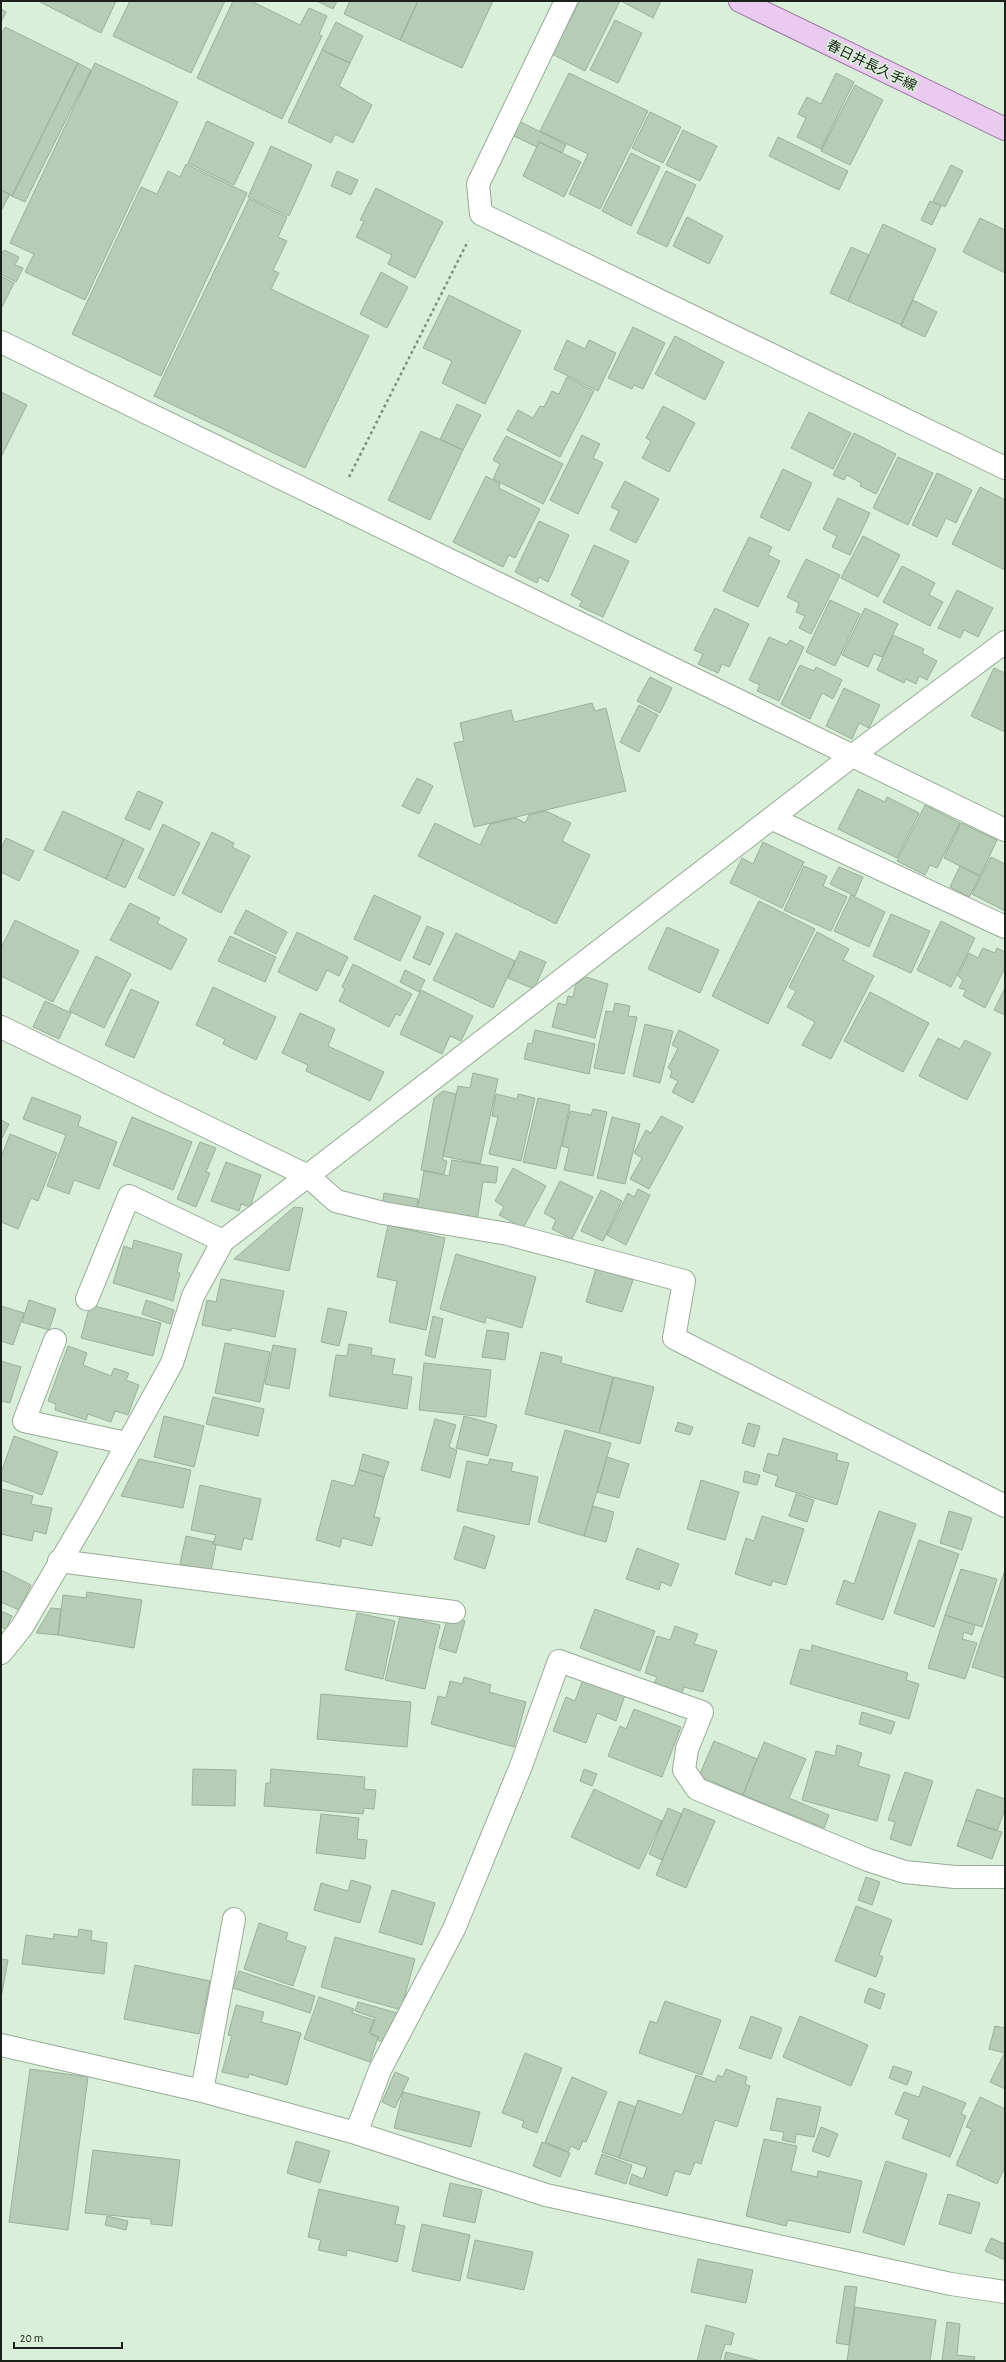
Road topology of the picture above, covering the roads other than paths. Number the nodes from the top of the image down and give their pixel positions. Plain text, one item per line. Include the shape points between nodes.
1 (566, 1) edge
2 (740, 1) edge
3 (1005, 129) edge
4 (1, 342) edge
5 (1005, 468) edge
6 (1005, 642) edge
7 (852, 756) junction
8 (772, 819) junction
9 (1005, 830) edge
10 (1005, 927) edge
11 (1, 1027) edge
12 (308, 1176) junction
13 (223, 1241) junction
14 (87, 1299) dead end
15 (55, 1340) dead end
16 (126, 1443) junction
17 (1005, 1506) edge
18 (59, 1561) junction
19 (454, 1612) dead end
20 (1, 1654) edge
21 (1005, 1877) edge
22 (234, 1919) dead end
23 (1, 2045) edge
24 (202, 2091) junction
25 (356, 2133) junction
26 (1005, 2292) edge

1 - 5 street via 478,184 481,214
2 - 3 main road, 春日井長久手線
4 - 7 street
6 - 7 street
7 - 8 street
7 - 9 street
8 - 10 street
8 - 12 street
11 - 12 street
12 - 13 street
12 - 17 street via 336,1200 383,1213 508,1234 684,1281 674,1338
13 - 14 street via 129,1196
13 - 16 street via 193,1296 172,1363
15 - 16 street via 24,1421
16 - 18 street via 89,1513
18 - 19 street
18 - 20 street via 22,1627
21 - 25 street via 955,1877 905,1872 868,1860 697,1789 684,1770 687,1749 702,1712 559,1661 521,1766 454,1929 380,2070
22 - 24 street
23 - 24 street
24 - 25 street
25 - 26 street via 546,2196 951,2284

